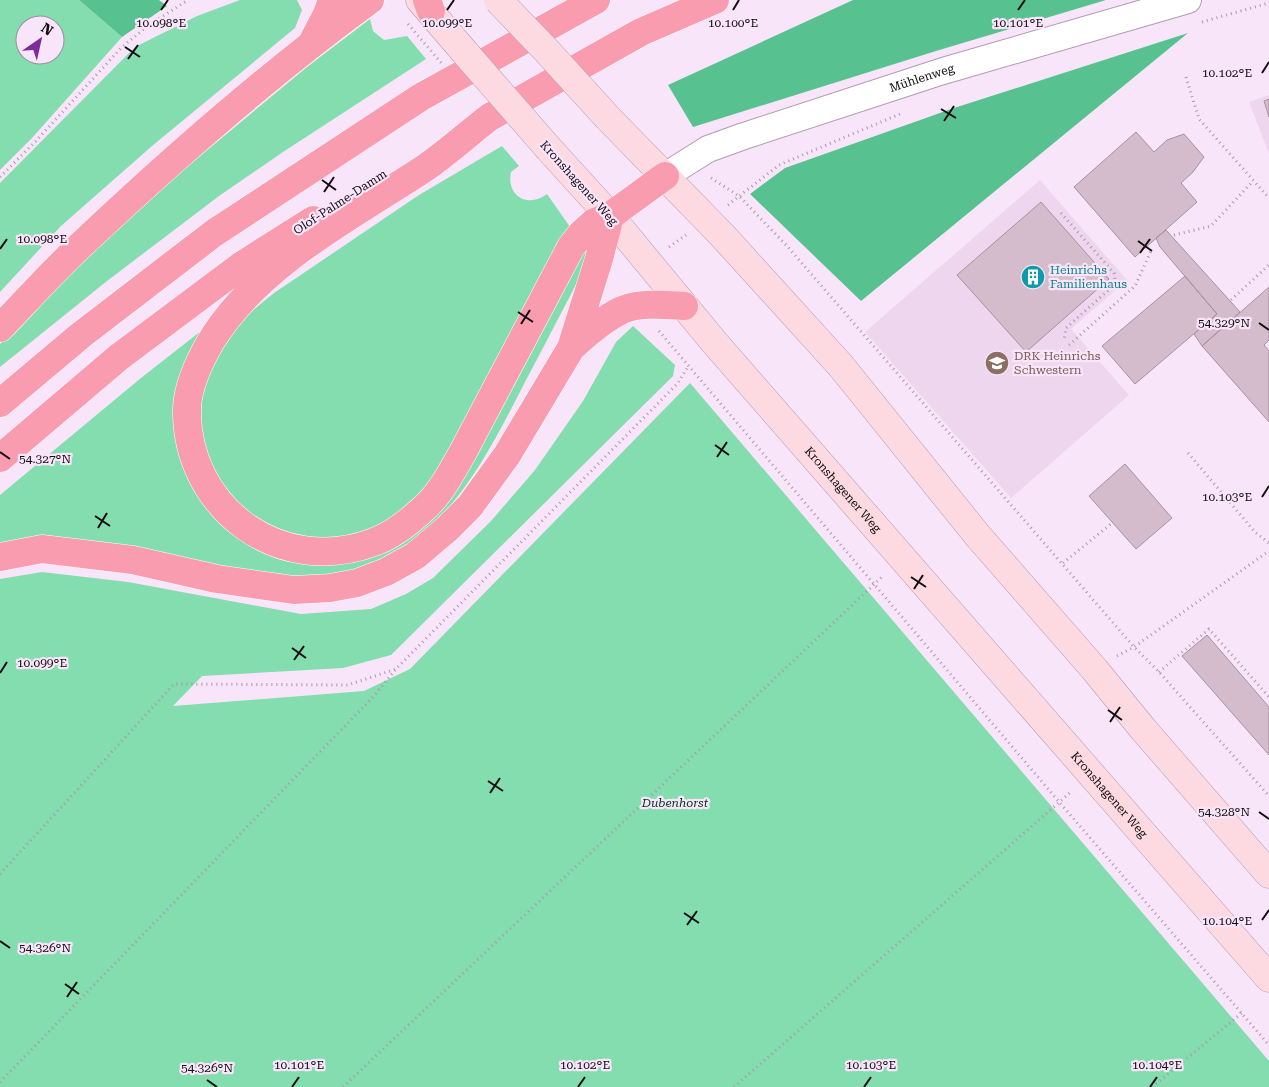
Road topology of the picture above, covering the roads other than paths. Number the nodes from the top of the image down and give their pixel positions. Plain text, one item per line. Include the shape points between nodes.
1 (332, 0) edge
2 (370, 0) edge
3 (498, 0) edge
4 (596, 0) edge
5 (715, 0) edge
6 (426, 4) edge
7 (1191, 12) edge
8 (312, 42) junction
9 (491, 116) junction
10 (676, 169) junction
11 (610, 216) junction
12 (684, 306) junction
13 (0, 328) edge
14 (571, 348) junction
15 (0, 403) edge
16 (0, 458) edge
17 (0, 557) edge
18 (1269, 874) edge
19 (1269, 978) edge

1 - 8 highway
2 - 8 highway
3 - 10 main road, bridge via 608,118
4 - 15 highway via 421,97 214,233 81,335
5 - 9 highway, Olof-Palme-Damm via 641,32
6 - 11 main road, Kronshagener Weg, bridge
7 - 10 street, Mühlenweg via 944,71 744,136 708,150
8 - 13 highway via 81,245
9 - 11 highway via 427,166 302,247 234,310 211,341 195,374 187,406 189,440 198,468 233,518 277,544 300,551 324,552 375,542 424,509 463,452 571,247 592,223
9 - 16 highway, Olof-Palme-Damm via 426,147 242,264 119,357
10 - 11 highway
10 - 18 main road via 708,220 841,366 978,536
11 - 12 main road, Kronshagener Weg
11 - 14 highway
12 - 14 highway via 659,305 623,310
12 - 19 main road, Kronshagener Weg
14 - 17 highway via 508,455 470,506 415,556 356,583 294,590 217,579 132,560 60,551 42,549

